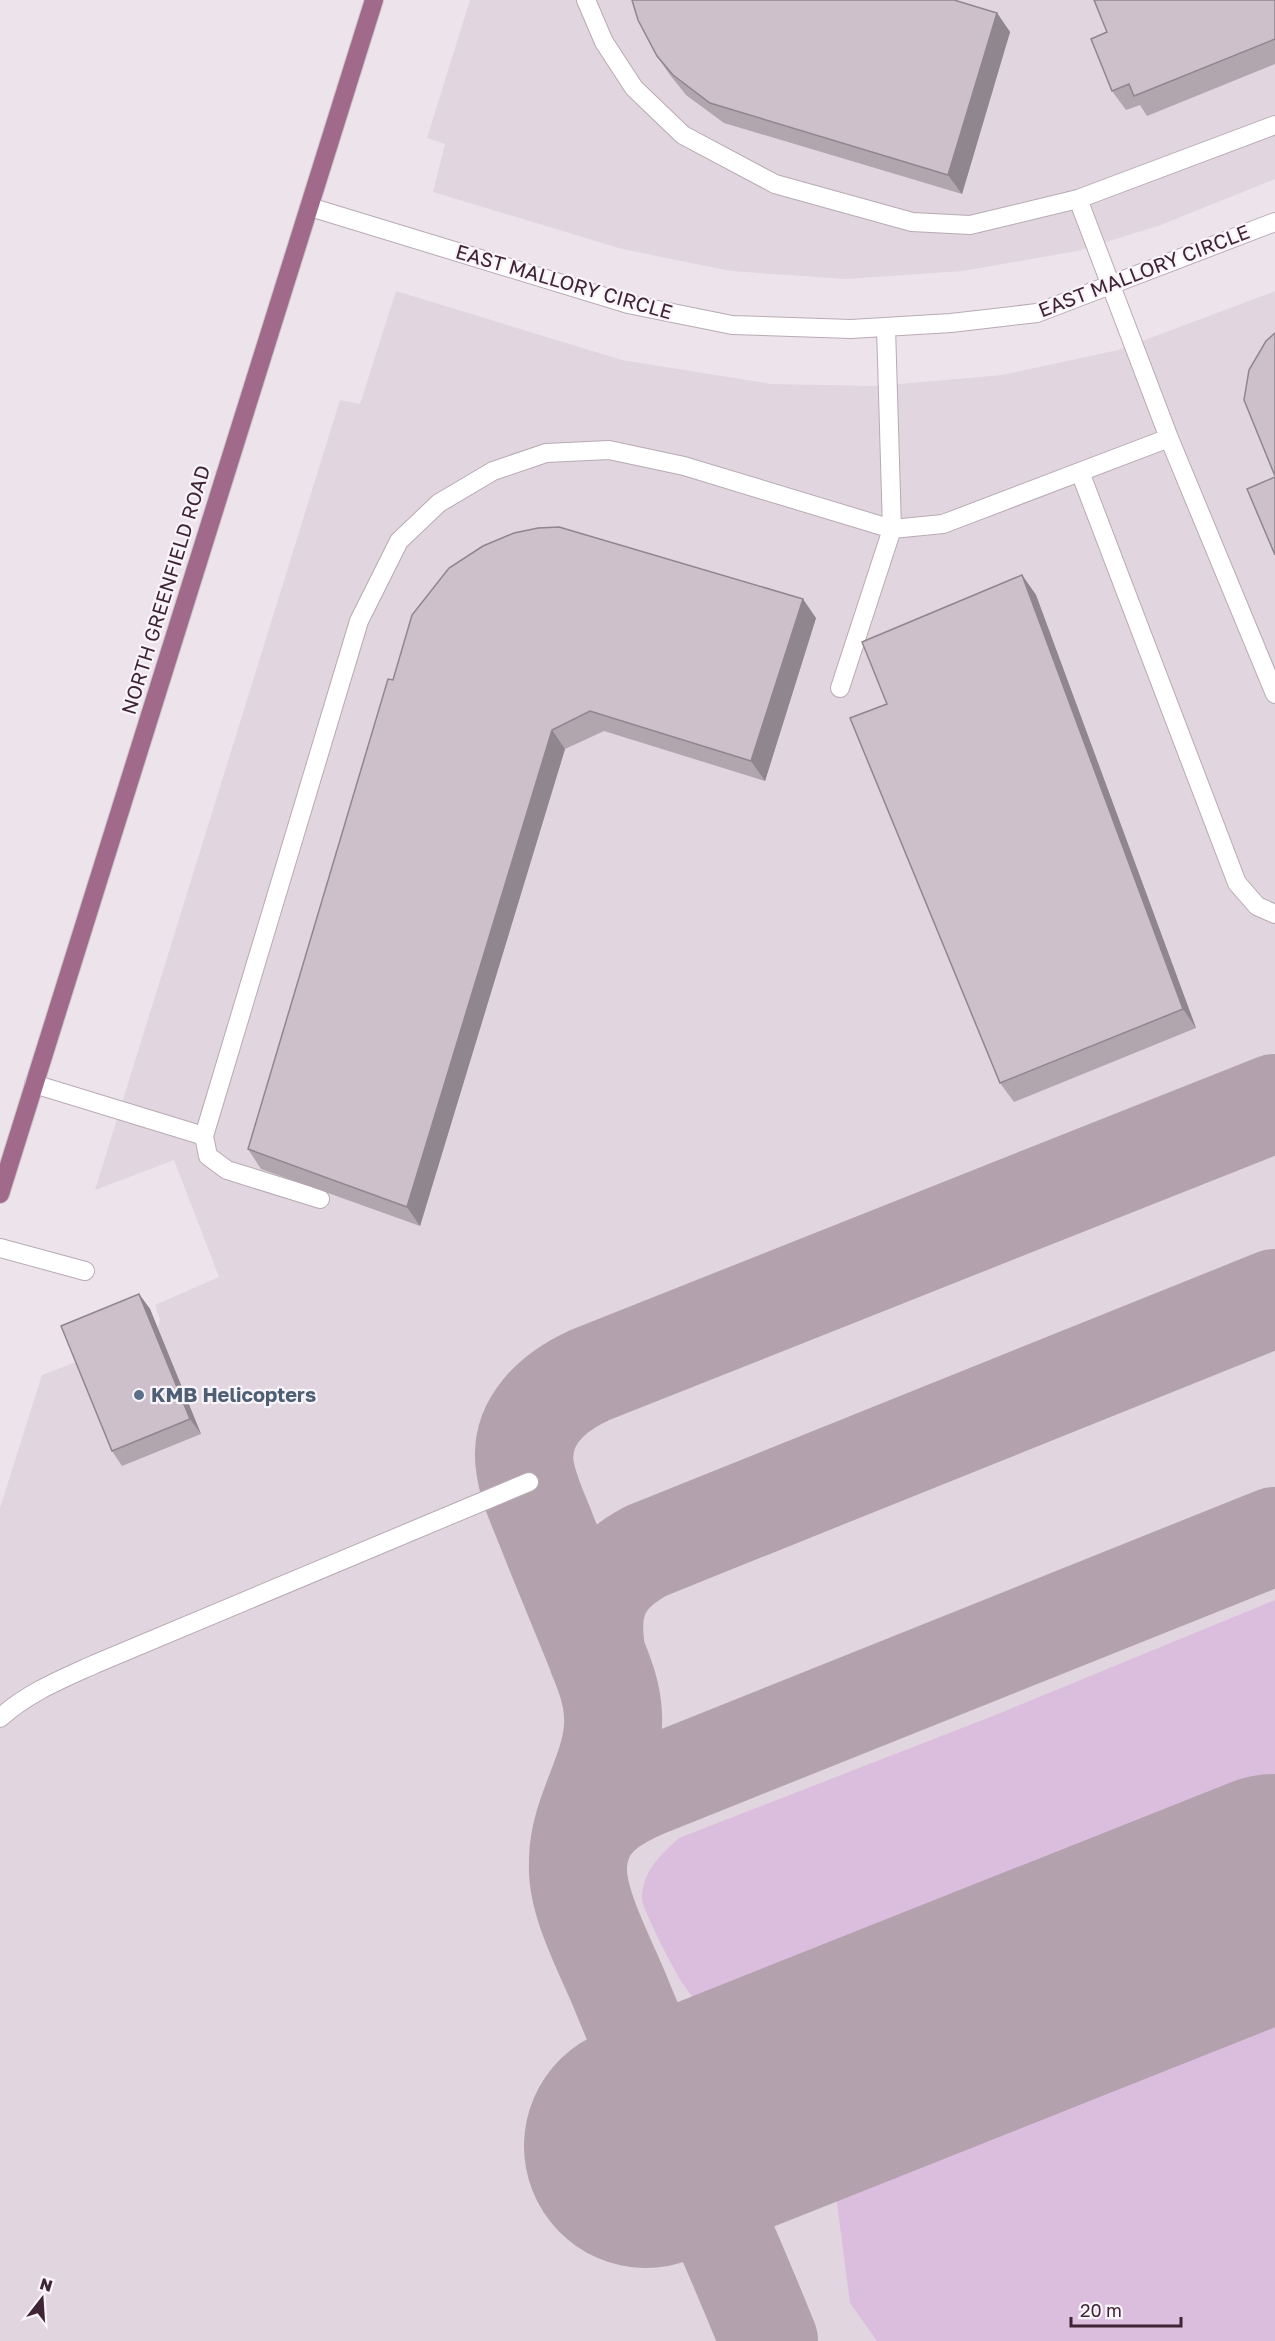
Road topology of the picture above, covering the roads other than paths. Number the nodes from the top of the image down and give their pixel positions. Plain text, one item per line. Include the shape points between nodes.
1 (374, 0) edge
2 (586, 0) edge
3 (1275, 125) edge
4 (1078, 199) junction
5 (309, 207) junction
6 (1275, 222) edge
7 (1110, 286) junction
8 (886, 327) junction
9 (1169, 438) junction
10 (1080, 472) junction
11 (892, 529) junction
12 (840, 688) dead end
13 (1275, 694) edge
14 (1275, 914) edge
15 (34, 1084) junction
16 (204, 1136) junction
17 (0, 1194) edge
18 (320, 1199) edge
19 (0, 1248) edge
20 (85, 1271) dead end
21 (529, 1482) dead end
22 (0, 1718) edge

1 - 5 main road, NORTH GREENFIELD ROAD
2 - 4 street via 604,42 634,88 658,112 683,135 775,184 912,222 970,225
3 - 4 street
4 - 7 street
5 - 8 street, EAST MALLORY CIRCLE via 628,304 732,325
5 - 15 main road, NORTH GREENFIELD ROAD
6 - 7 street, EAST MALLORY CIRCLE
7 - 8 street, EAST MALLORY CIRCLE via 1037,313
7 - 9 street
8 - 11 street
9 - 10 street
9 - 13 street
10 - 11 street via 943,524
10 - 14 street via 1237,883 1257,906
11 - 12 street
11 - 16 street via 684,466 609,450 546,453 493,471 439,503 399,541 359,621
15 - 16 street
15 - 17 main road, NORTH GREENFIELD ROAD
16 - 18 street via 208,1155 228,1170
19 - 20 street
21 - 22 street via 95,1664 47,1686

